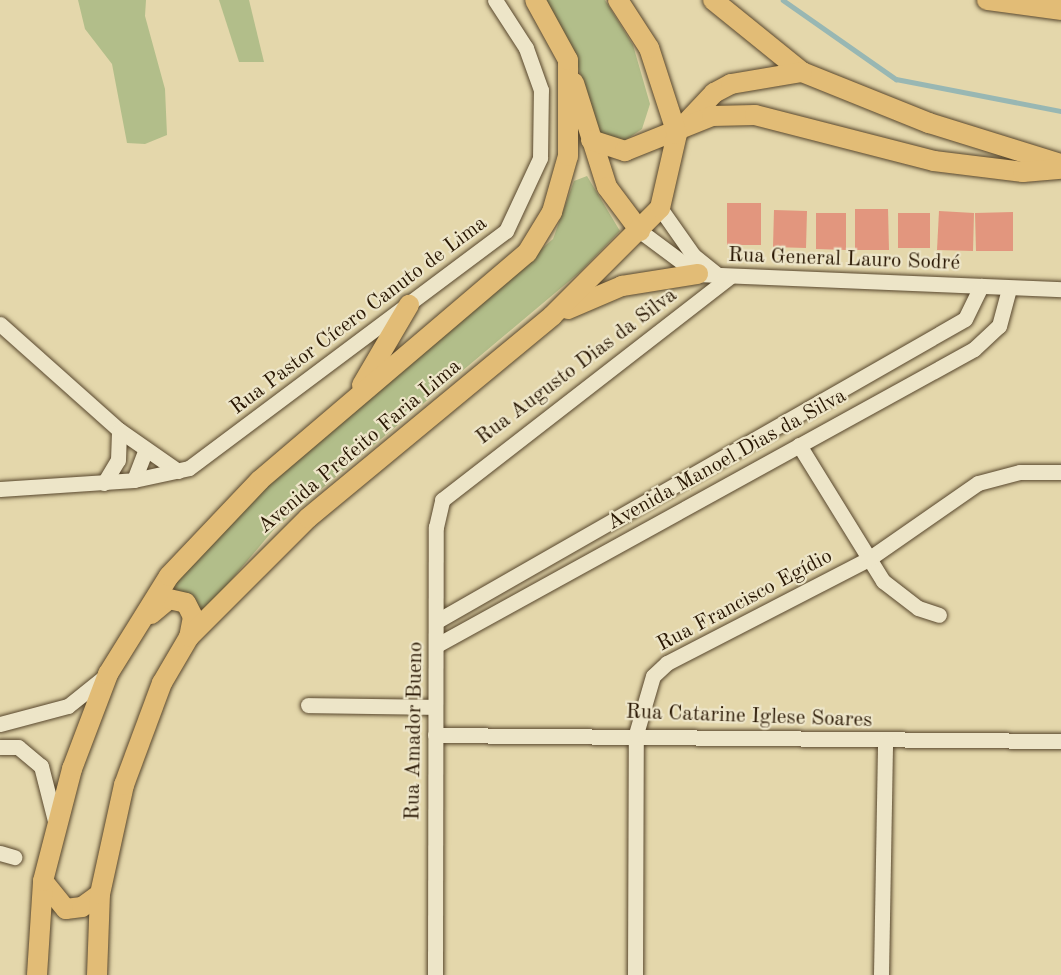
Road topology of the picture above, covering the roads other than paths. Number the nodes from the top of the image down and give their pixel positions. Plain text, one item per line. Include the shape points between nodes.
1 (495, 0) edge
2 (535, 0) edge
3 (618, 0) edge
4 (713, 0) edge
5 (987, 0) edge
6 (1061, 10) edge
7 (568, 60) junction
8 (802, 72) junction
9 (676, 134) junction
10 (591, 140) junction
11 (1027, 153) junction
12 (1061, 155) edge
13 (1061, 164) edge
14 (1061, 169) edge
15 (660, 208) junction
16 (640, 231) junction
17 (698, 274) junction
18 (724, 276) junction
19 (981, 286) junction
20 (1009, 288) junction
21 (1061, 289) edge
22 (409, 305) junction
23 (552, 316) junction
24 (0, 324) edge
25 (355, 396) junction
26 (119, 430) junction
27 (799, 445) junction
28 (146, 449) junction
29 (178, 471) junction
30 (1061, 471) edge
31 (134, 480) junction
32 (104, 483) junction
33 (0, 489) edge
34 (449, 491) joint
35 (870, 558) junction
36 (452, 612) junction
37 (939, 615) dead end
38 (437, 621) junction
39 (138, 625) junction
40 (464, 630) junction
41 (189, 637) junction
42 (437, 645) junction
43 (108, 674) junction
44 (308, 705) dead end
45 (435, 707) junction
46 (0, 724) edge
47 (636, 734) junction
48 (435, 735) junction
49 (885, 741) junction
50 (1061, 741) edge
51 (0, 747) edge
52 (55, 821) junction
53 (43, 881) junction
54 (100, 894) junction
55 (37, 975) edge
56 (97, 975) edge
57 (435, 975) edge
58 (635, 975) edge
59 (881, 975) edge

1 - 22 street, Rua Pastor Cícero Canuto de Lima via 535,67 541,90 540,158 506,231
2 - 7 main road, Avenida Prefeito Faria Lima
3 - 9 main road, Avenida Prefeito Faria Lima via 649,48
4 - 8 main road
5 - 6 main road
7 - 10 main road
7 - 25 main road, Avenida Prefeito Faria Lima via 568,156 542,232 527,253
8 - 9 main road via 758,75 731,84 708,99
8 - 11 main road via 929,123
9 - 10 main road via 625,151
9 - 14 main road via 712,116 755,115 934,161 1023,172
9 - 15 main road, Avenida Prefeito Faria Lima
10 - 16 main road via 607,187
11 - 12 main road
11 - 13 main road
15 - 16 main road, Avenida Prefeito Faria Lima
15 - 18 street via 693,255
16 - 17 street, Rua General Lauro Sodré
16 - 23 main road, Avenida Prefeito Faria Lima
17 - 18 street, Rua General Lauro Sodré
17 - 23 main road via 622,286
18 - 19 street, Rua General Lauro Sodré
18 - 34 street, Rua Augusto Dias da Silva
19 - 20 street, Rua General Lauro Sodré
19 - 36 street, Avenida Manoel Dias da Silva via 965,319
20 - 21 street, Rua General Lauro Sodré
20 - 27 street, Avenida Manoel Dias da Silva via 1005,311 989,338
22 - 25 main road
22 - 29 street, Rua Pastor Cícero Canuto de Lima via 206,459
23 - 41 main road, Avenida Prefeito Faria Lima via 308,518
24 - 26 street
25 - 39 main road, Avenida Prefeito Faria Lima via 211,528 169,576
26 - 28 street
26 - 32 street via 118,460
27 - 35 street
27 - 40 street, Avenida Manoel Dias da Silva
28 - 29 street
28 - 31 street
29 - 31 street, Rua Pastor Cícero Canuto de Lima
30 - 35 street, Rua Francisco Egídio via 1020,471 978,483
31 - 32 street, Rua Pastor Cícero Canuto de Lima
32 - 33 street, Rua Pastor Cícero Canuto de Lima
34 - 38 street, Rua Amador Bueno via 436,527
35 - 37 street via 895,594
35 - 47 street, Rua Francisco Egídio via 667,663 644,697
36 - 38 street, Avenida Manoel Dias da Silva
36 - 40 street
38 - 42 street, Rua Amador Bueno
39 - 41 main road via 169,599 178,599 193,617
39 - 43 main road, Avenida Prefeito Faria Lima
40 - 42 street, Avenida Manoel Dias da Silva
41 - 54 main road, Avenida Prefeito Faria Lima via 162,683 124,785
42 - 45 street, Rua Amador Bueno
43 - 46 street via 68,706
43 - 52 main road, Avenida Prefeito Faria Lima
44 - 45 street
45 - 48 street, Rua Amador Bueno
47 - 48 street, Rua Catarine Iglese Soares
47 - 49 street, Rua Catarine Iglese Soares
47 - 58 street, Rua Francisco Egídio
48 - 57 street, Rua Amador Bueno
49 - 50 street, Rua Catarine Iglese Soares
49 - 59 street
51 - 52 street via 18,747 40,766
52 - 53 main road, Avenida Prefeito Faria Lima
53 - 54 main road via 66,909 82,907
53 - 55 main road, Avenida Prefeito Faria Lima
54 - 56 main road, Avenida Prefeito Faria Lima

